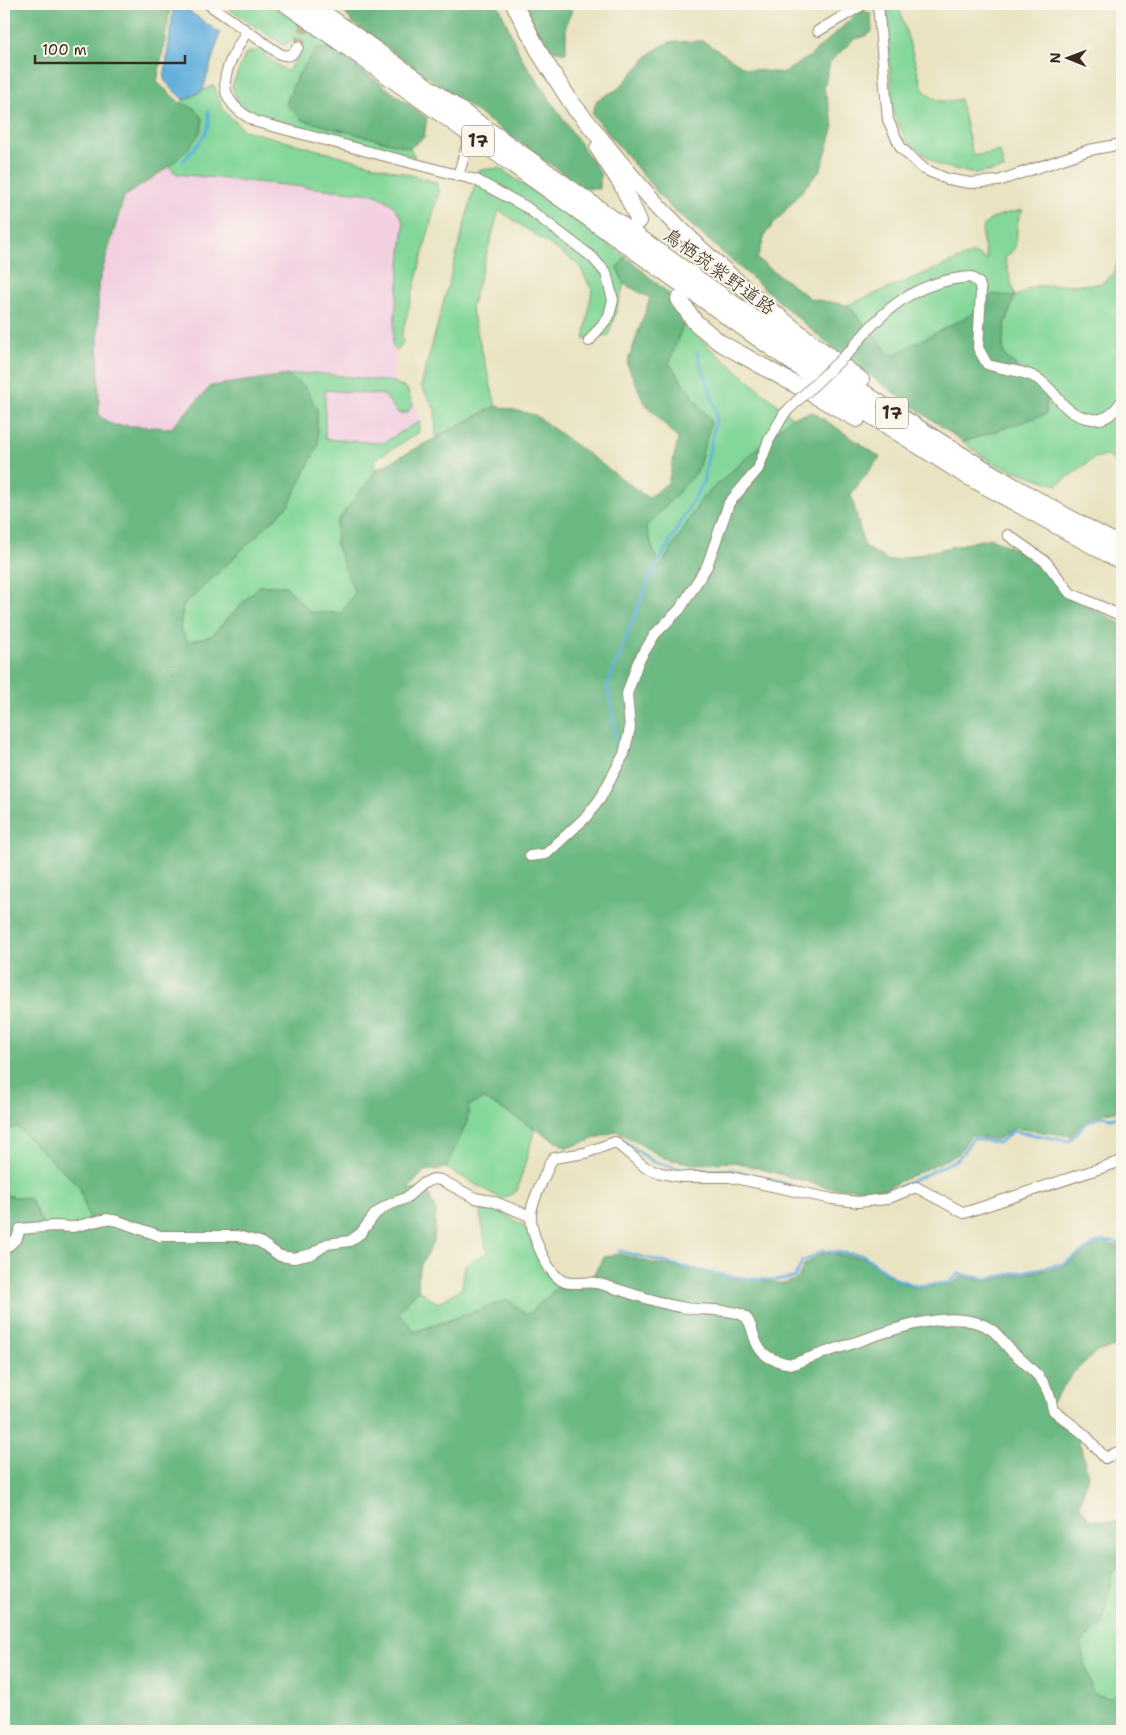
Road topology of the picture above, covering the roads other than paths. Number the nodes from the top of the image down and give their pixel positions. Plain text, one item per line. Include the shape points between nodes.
1 (208, 4) edge
2 (286, 4) edge
3 (311, 4) edge
4 (514, 4) edge
5 (864, 4) edge
6 (878, 4) edge
7 (247, 31) junction
8 (818, 32) dead end
9 (298, 47) dead end
10 (570, 100) junction
11 (470, 135) junction
12 (1122, 144) edge
13 (458, 176) junction
14 (639, 221) dead end
15 (679, 299) dead end
16 (589, 341) dead end
17 (1122, 402) edge
18 (937, 450) junction
19 (1008, 535) dead end
20 (1122, 546) edge
21 (1122, 562) edge
22 (1122, 616) edge
23 (530, 856) dead end
24 (1122, 1161) edge
25 (530, 1216) junction
26 (4, 1250) edge
27 (1122, 1450) edge

1 - 7 street
2 - 11 main road, 鳥栖筑紫野道路 / 17
3 - 18 main road, 鳥栖筑紫野道路 / 17
4 - 10 main road, 17 via 542,57
5 - 8 street
6 - 12 street via 888,120 900,148 924,169 970,183 998,181 1089,150
7 - 9 street via 287,56
7 - 13 street via 228,62 225,76 226,92 242,115
10 - 14 main road, 17 via 622,185
10 - 18 main road, 17 via 647,194 735,280 804,338 884,397
11 - 13 street
11 - 18 main road, 鳥栖筑紫野道路 / 17 via 834,392
13 - 16 street via 490,186 526,208 592,257 606,273 613,300 609,316
15 - 18 main road, 17 via 694,322 719,342 870,426
17 - 23 street, bridge via 1111,416 1100,420 1079,418 1040,381 1028,374 987,364 978,348 981,291 979,283 971,277 934,283 904,297 784,414 758,469 729,502 707,566 680,609 655,634 638,662 627,694 630,728 624,754 600,799 586,817 546,854
18 - 20 main road, 鳥栖筑紫野道路 / 17 via 991,475
18 - 21 main road, 鳥栖筑紫野道路 / 17 via 960,472
19 - 22 street via 1046,562 1070,592
24 - 25 street via 964,1213 916,1187 887,1199 858,1202 812,1196 730,1177 682,1177 661,1173 645,1167 615,1142 585,1153 554,1158
25 - 26 street via 475,1198 441,1180 432,1179 406,1198 375,1214 361,1233 350,1241 327,1244 312,1254 294,1258 280,1256 260,1242 236,1236 160,1236 106,1219 73,1227 20,1230 17,1238
25 - 27 street via 542,1256 556,1276 566,1282 594,1282 679,1307 742,1315 750,1322 754,1341 775,1362 793,1364 924,1321 972,1322 992,1330 1041,1377 1050,1394 1053,1410 1086,1435 1105,1458

